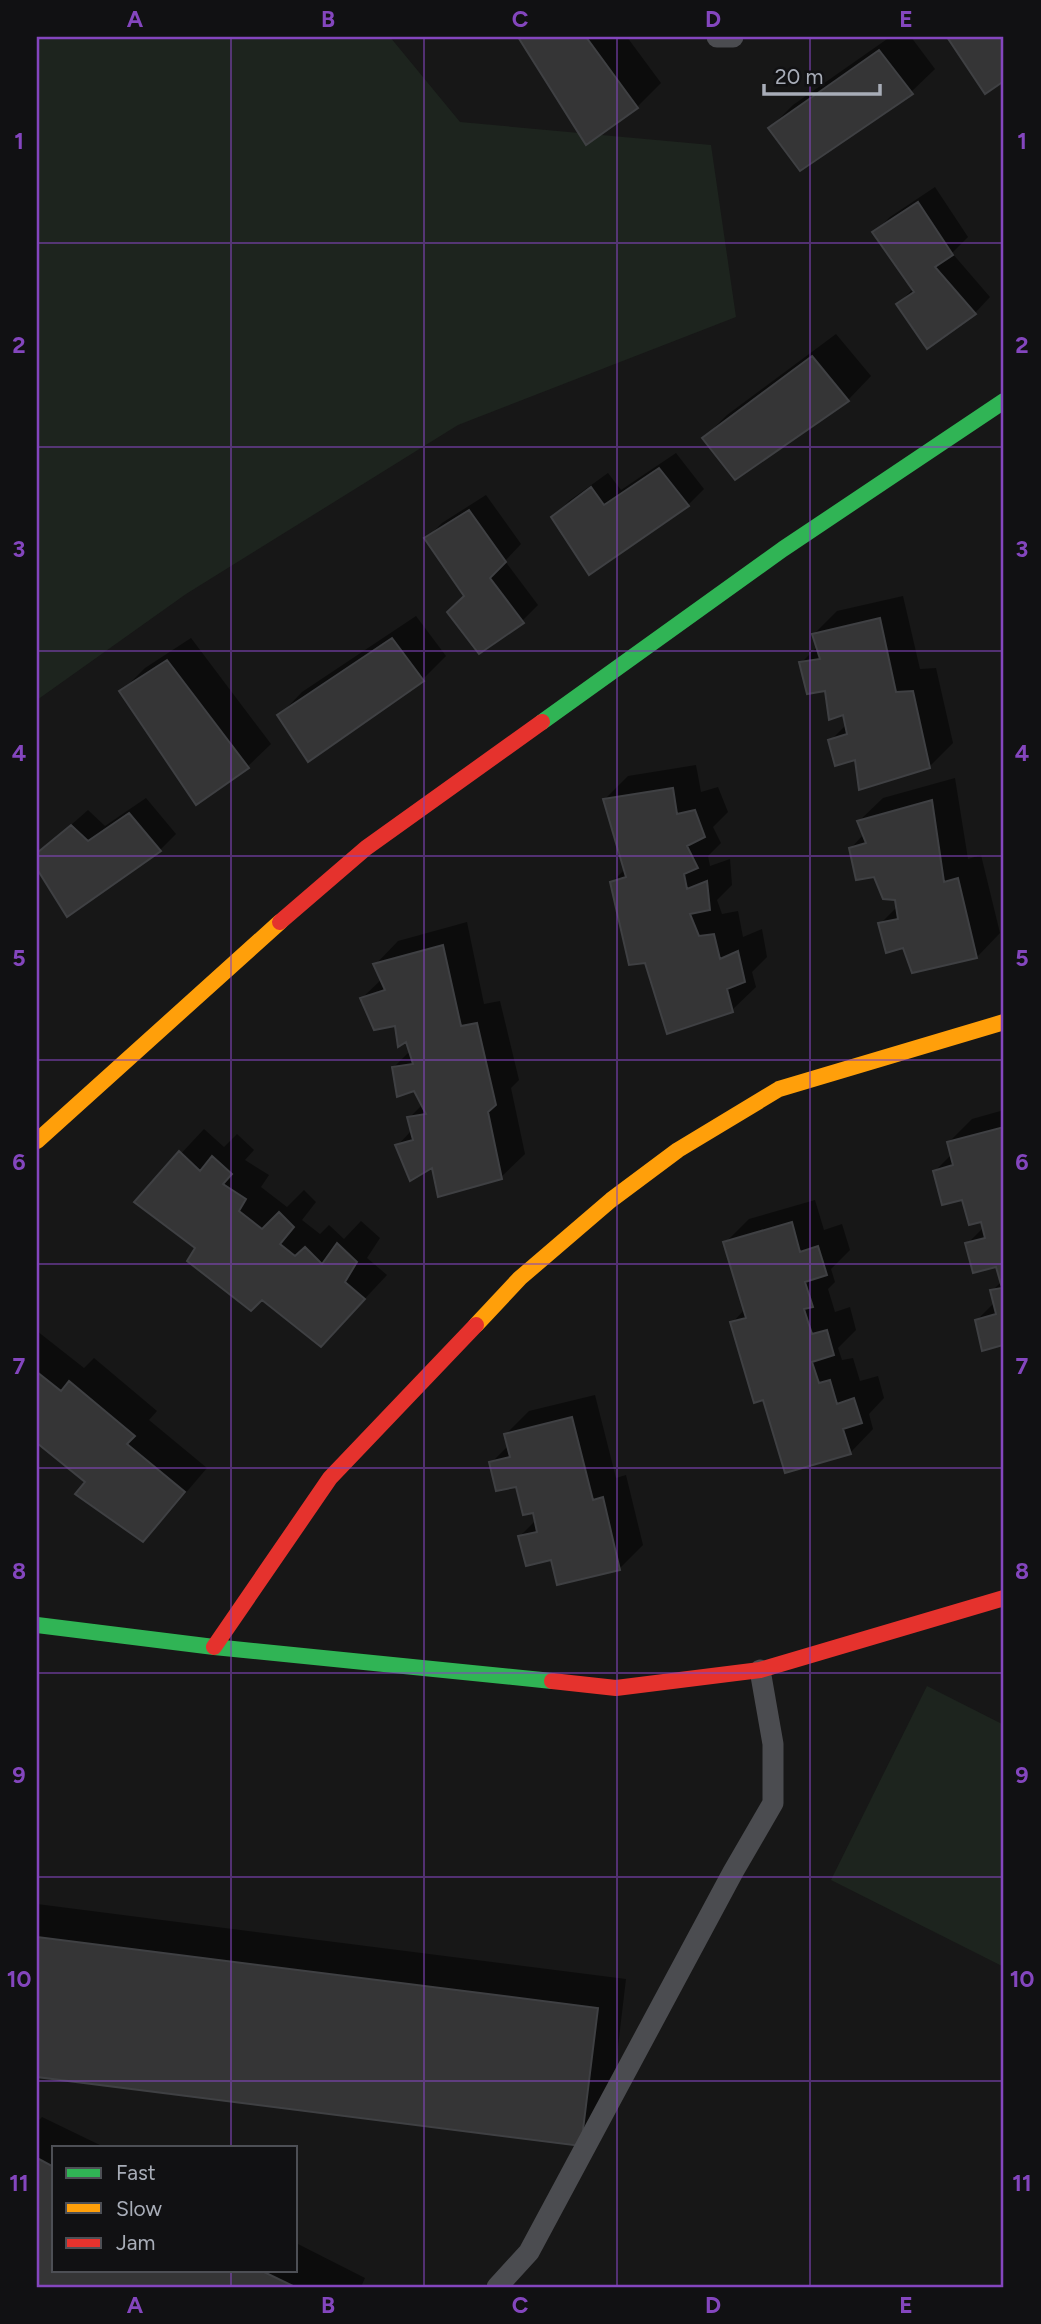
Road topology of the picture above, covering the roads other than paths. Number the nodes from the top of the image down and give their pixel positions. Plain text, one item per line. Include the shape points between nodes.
1 (717, 37) edge
2 (733, 37) edge
3 (1004, 401) edge
4 (1004, 1022) edge
5 (37, 1141) edge
6 (1004, 1598) edge
7 (37, 1625) edge
8 (214, 1647) junction
9 (760, 1670) junction
10 (497, 2287) edge

1 - 2 lane
3 - 5 street via 783,549 366,848
4 - 8 street via 779,1089 678,1150 611,1200 520,1278 330,1478
6 - 9 street
7 - 8 street
8 - 9 street via 616,1688
9 - 10 lane via 773,1744 773,1803 529,2252

